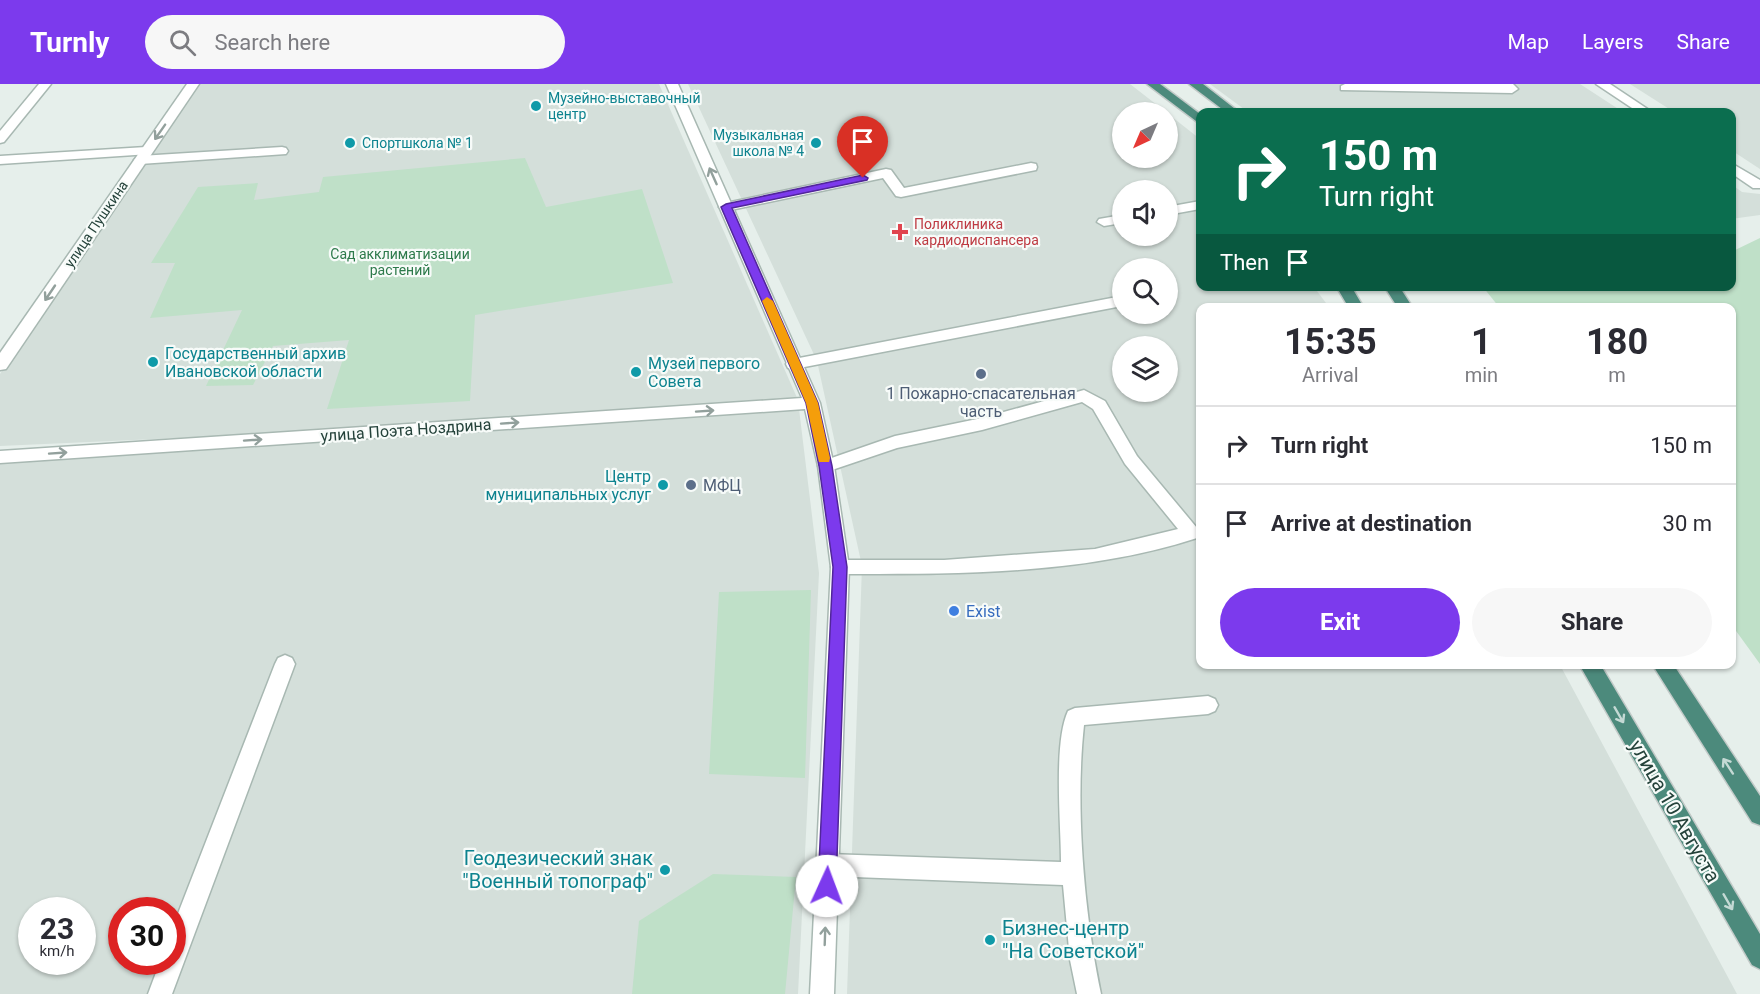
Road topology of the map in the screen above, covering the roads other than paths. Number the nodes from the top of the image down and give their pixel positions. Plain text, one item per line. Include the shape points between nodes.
1 (45, 84) edge
2 (193, 84) edge
3 (672, 84) edge
4 (1153, 84) edge
5 (1195, 84) edge
6 (1505, 84) edge
7 (1602, 84) edge
8 (1345, 88) dead end
9 (1228, 108) edge
10 (1640, 108) edge
11 (1196, 117) edge
12 (0, 139) edge
13 (282, 151) dead end
14 (143, 156) junction
15 (0, 160) edge
16 (1031, 167) dead end
17 (1736, 170) edge
18 (1759, 185) edge
19 (1196, 206) edge
20 (726, 207) junction
21 (1178, 209) edge
22 (1112, 221) edge
23 (1104, 222) dead end
24 (1112, 303) edge
25 (794, 364) junction
26 (0, 365) edge
27 (812, 403) junction
28 (0, 457) edge
29 (826, 466) junction
30 (1196, 534) edge
31 (840, 567) junction
32 (285, 664) dead end
33 (1592, 669) edge
34 (1665, 669) edge
35 (1208, 705) dead end
36 (1760, 814) edge
37 (828, 865) junction
38 (1073, 874) junction
39 (186, 924) edge
40 (1760, 957) edge
41 (167, 975) edge
42 (160, 994) edge
43 (822, 994) edge
44 (1089, 994) edge

1 - 12 street
2 -> 14 street, улица Пушкина
20 -> 3 street
4 - 11 highway
5 - 9 highway
6 - 8 street via 1512,89
7 - 10 street
13 - 14 street
14 - 15 street
14 -> 26 street, улица Пушкина
16 - 20 street via 901,194 886,173
17 - 18 street
19 - 21 street
20 - 25 street
22 - 23 street
24 - 25 street
25 - 27 street
28 -> 27 street, улица Поэта Ноздрина
27 - 29 street
29 - 30 street via 895,442 982,424 1084,396 1099,405 1131,460
29 - 31 street
30 - 31 street via 1095,556 944,567
31 - 37 street
32 - 39 street
33 -> 40 highway, улица 10 Августа
36 -> 34 highway
35 - 38 street via 1075,717 1070,758
37 - 38 street
43 -> 37 street
38 - 44 street
41 - 42 street

